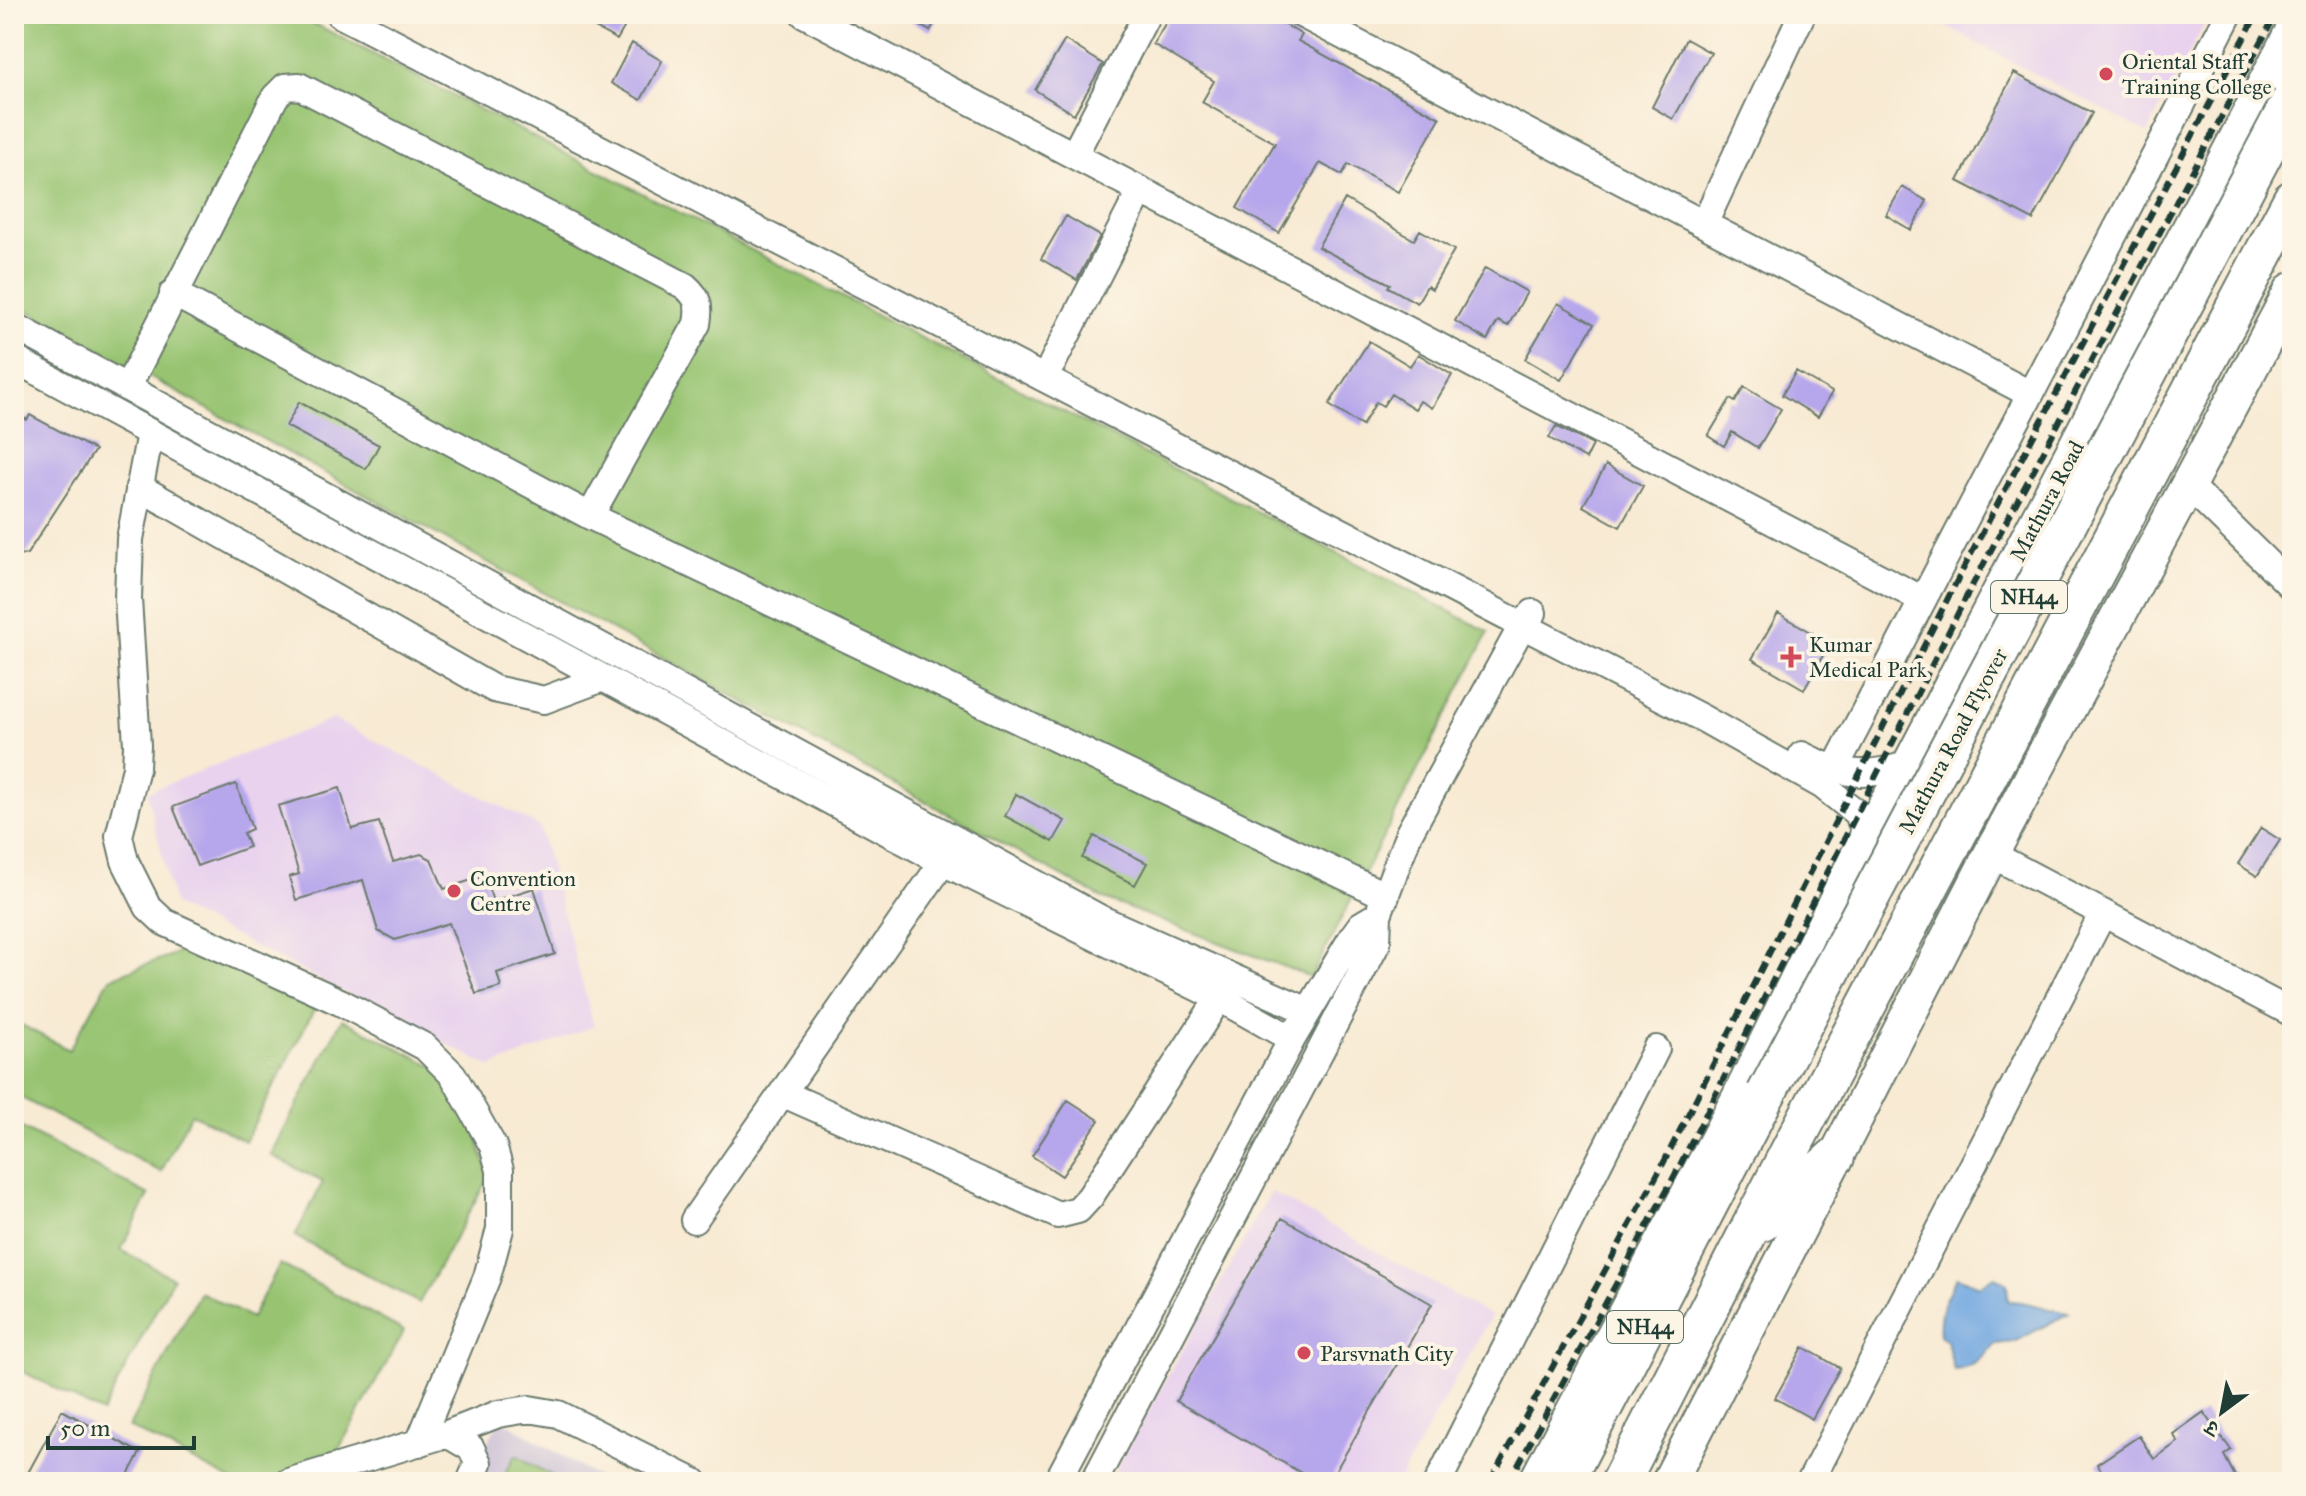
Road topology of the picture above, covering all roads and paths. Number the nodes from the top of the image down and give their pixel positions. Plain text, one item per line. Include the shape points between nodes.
1 (339, 14) edge
2 (371, 14) edge
3 (804, 14) edge
4 (1147, 14) edge
5 (1301, 14) edge
6 (1802, 14) edge
7 (2229, 14) edge
8 (1331, 21) edge
9 (2289, 43) edge
10 (2292, 99) edge
11 (2292, 128) edge
12 (2232, 147) junction
13 (1074, 155) junction
14 (1141, 190) junction
15 (2292, 200) edge
16 (1704, 224) junction
17 (2292, 290) edge
18 (173, 293) junction
19 (14, 326) edge
20 (14, 359) edge
21 (1052, 364) junction
22 (127, 388) junction
23 (2030, 394) junction
24 (150, 433) junction
25 (2186, 483) junction
26 (139, 487) junction
27 (590, 516) junction
28 (2292, 587) edge
29 (1923, 600) junction
30 (1528, 619) junction
31 (603, 678) junction
32 (1910, 764) junction
33 (1833, 772) junction
34 (1867, 837) junction
35 (1991, 854) junction
36 (943, 862) junction
37 (1382, 905) junction
38 (2103, 913) junction
39 (1219, 998) junction
40 (1308, 1011) junction
41 (2292, 1013) edge
42 (1292, 1039) junction
43 (1656, 1049) dead end
44 (784, 1094) junction
45 (1753, 1096) junction
46 (1835, 1157) junction
47 (694, 1220) dead end
48 (1745, 1237) junction
49 (447, 1434) junction
50 (419, 1443) junction
51 (288, 1482) edge
52 (470, 1482) edge
53 (694, 1482) edge
54 (1057, 1482) edge
55 (1094, 1482) edge
56 (1438, 1482) edge
57 (1536, 1482) edge
58 (1564, 1482) edge
59 (1620, 1482) edge
60 (1669, 1482) edge
61 (1810, 1482) edge

1 - 30 street
2 - 21 street
3 - 13 street
4 - 13 street
5 - 8 street
6 - 16 street
7 - 23 street
8 - 16 street
9 - 12 main road, Mathura Road
10 - 45 highway, Mathura Road Flyover / NH44, bridge
11 - 12 main road via 2263,128
12 - 32 main road, Mathura Road
13 - 14 street
14 - 21 street
14 - 29 street
15 - 48 highway, NH44
16 - 23 street
17 - 25 main road
18 - 22 street
18 - 27 street
18 - 27 street via 275,97 285,87 299,86 685,286 696,295 697,324
19 - 22 street
20 - 24 street
21 - 30 street
22 - 40 street via 1101,919
23 - 29 street
24 - 26 street
24 - 31 street
25 - 28 street
25 - 35 main road
26 - 31 street via 494,689 544,700
26 - 50 street via 128,599 136,768 119,836 148,907 164,922 425,1047 467,1095 497,1158 502,1195 497,1241
27 - 37 street
29 - 33 street
30 - 33 street
30 - 34 street via 1823,786 1858,814
30 - 37 street via 1423,804
31 - 36 street
32 - 33 street via 1884,772
32 - 34 main road, Mathura Road
34 - 45 main road, Mathura Road
35 - 38 street
35 - 46 main road
36 - 39 street
36 - 44 street
37 - 40 street via 1353,936
37 - 55 street via 1377,943
38 - 41 street
38 - 61 street
39 - 42 street
39 - 44 street via 1090,1197 1078,1210 1058,1215
40 - 42 street
42 - 54 street
43 - 56 street
44 - 47 street
45 - 57 main road, Mathura Road
45 - 58 highway, Mathura Road Flyover / NH44 via 1725,1171
46 - 48 highway
46 - 60 main road
48 - 59 highway, NH44
49 - 50 street
49 - 52 street via 476,1454
49 - 53 street via 498,1414 529,1409 558,1414
50 - 51 street

